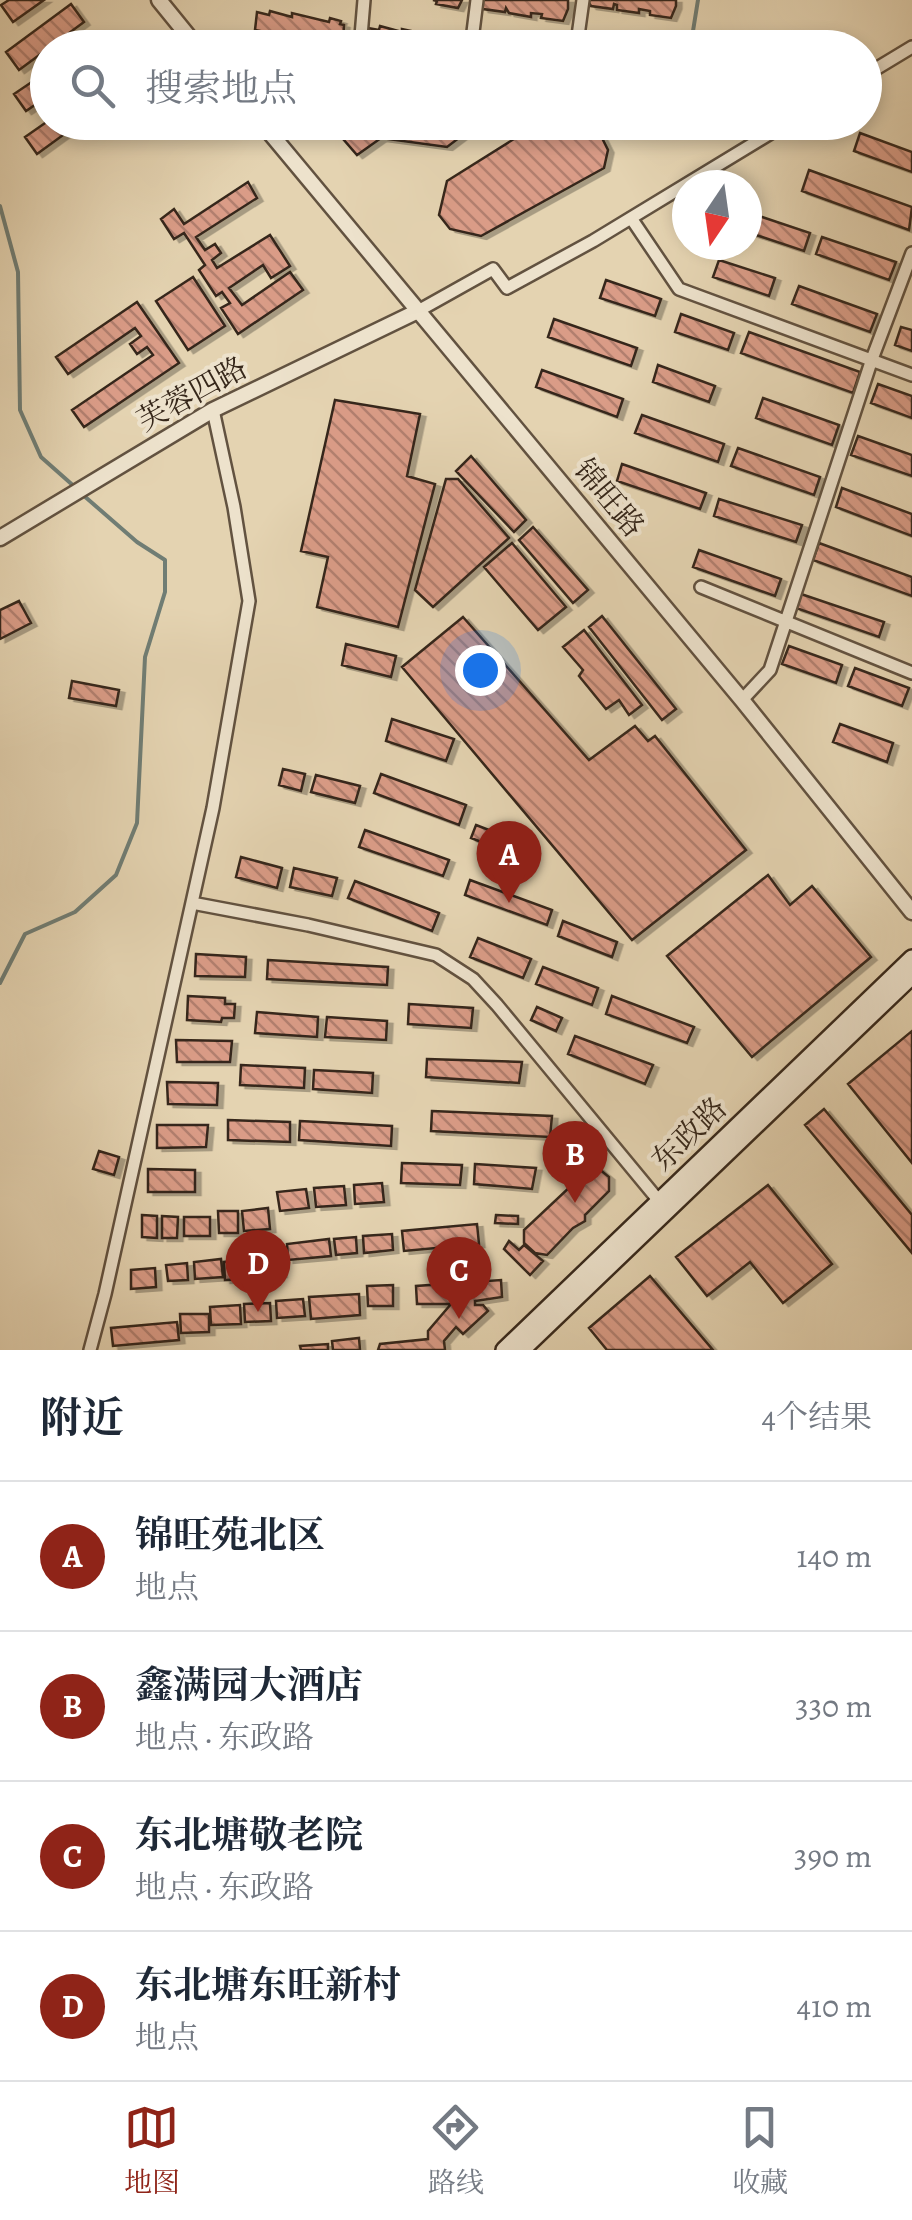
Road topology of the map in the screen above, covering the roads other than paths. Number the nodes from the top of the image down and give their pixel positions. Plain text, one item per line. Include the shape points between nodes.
1 (159, 0) edge
2 (364, 0) edge
3 (477, 0) edge
4 (583, 0) edge
5 (183, 30) edge
6 (362, 30) edge
7 (473, 30) edge
8 (579, 30) edge
9 (912, 47) edge
10 (882, 65) edge
11 (276, 140) edge
12 (759, 140) edge
13 (631, 218) junction
14 (912, 253) edge
15 (418, 311) junction
16 (872, 360) junction
17 (912, 375) edge
18 (213, 410) junction
19 (0, 538) edge
20 (701, 587) dead end
21 (786, 623) junction
22 (912, 673) edge
23 (742, 700) junction
24 (192, 904) junction
25 (912, 912) edge
26 (912, 958) edge
27 (912, 976) edge
28 (663, 1205) junction
29 (90, 1350) edge
30 (504, 1350) edge
31 (522, 1350) edge

1 - 5 street
2 - 6 street
3 - 7 street
4 - 8 street
9 - 10 street
11 - 15 street, 锦旺路
12 - 13 street
13 - 15 street via 508,288 493,269
13 - 16 street via 679,289
14 - 16 street
15 - 18 street, 芙蓉四路
15 - 23 street, 锦旺路
16 - 17 street
16 - 21 street
18 - 19 street, 芙蓉四路
18 - 24 street via 249,601
20 - 21 street
21 - 22 street
21 - 23 street via 770,670
23 - 25 street, 锦旺路
24 - 28 street via 436,955 497,1005
24 - 29 street
26 - 28 main road, 东政路
27 - 28 main road, 东政路
28 - 30 main road, 东政路
28 - 31 main road, 东政路

